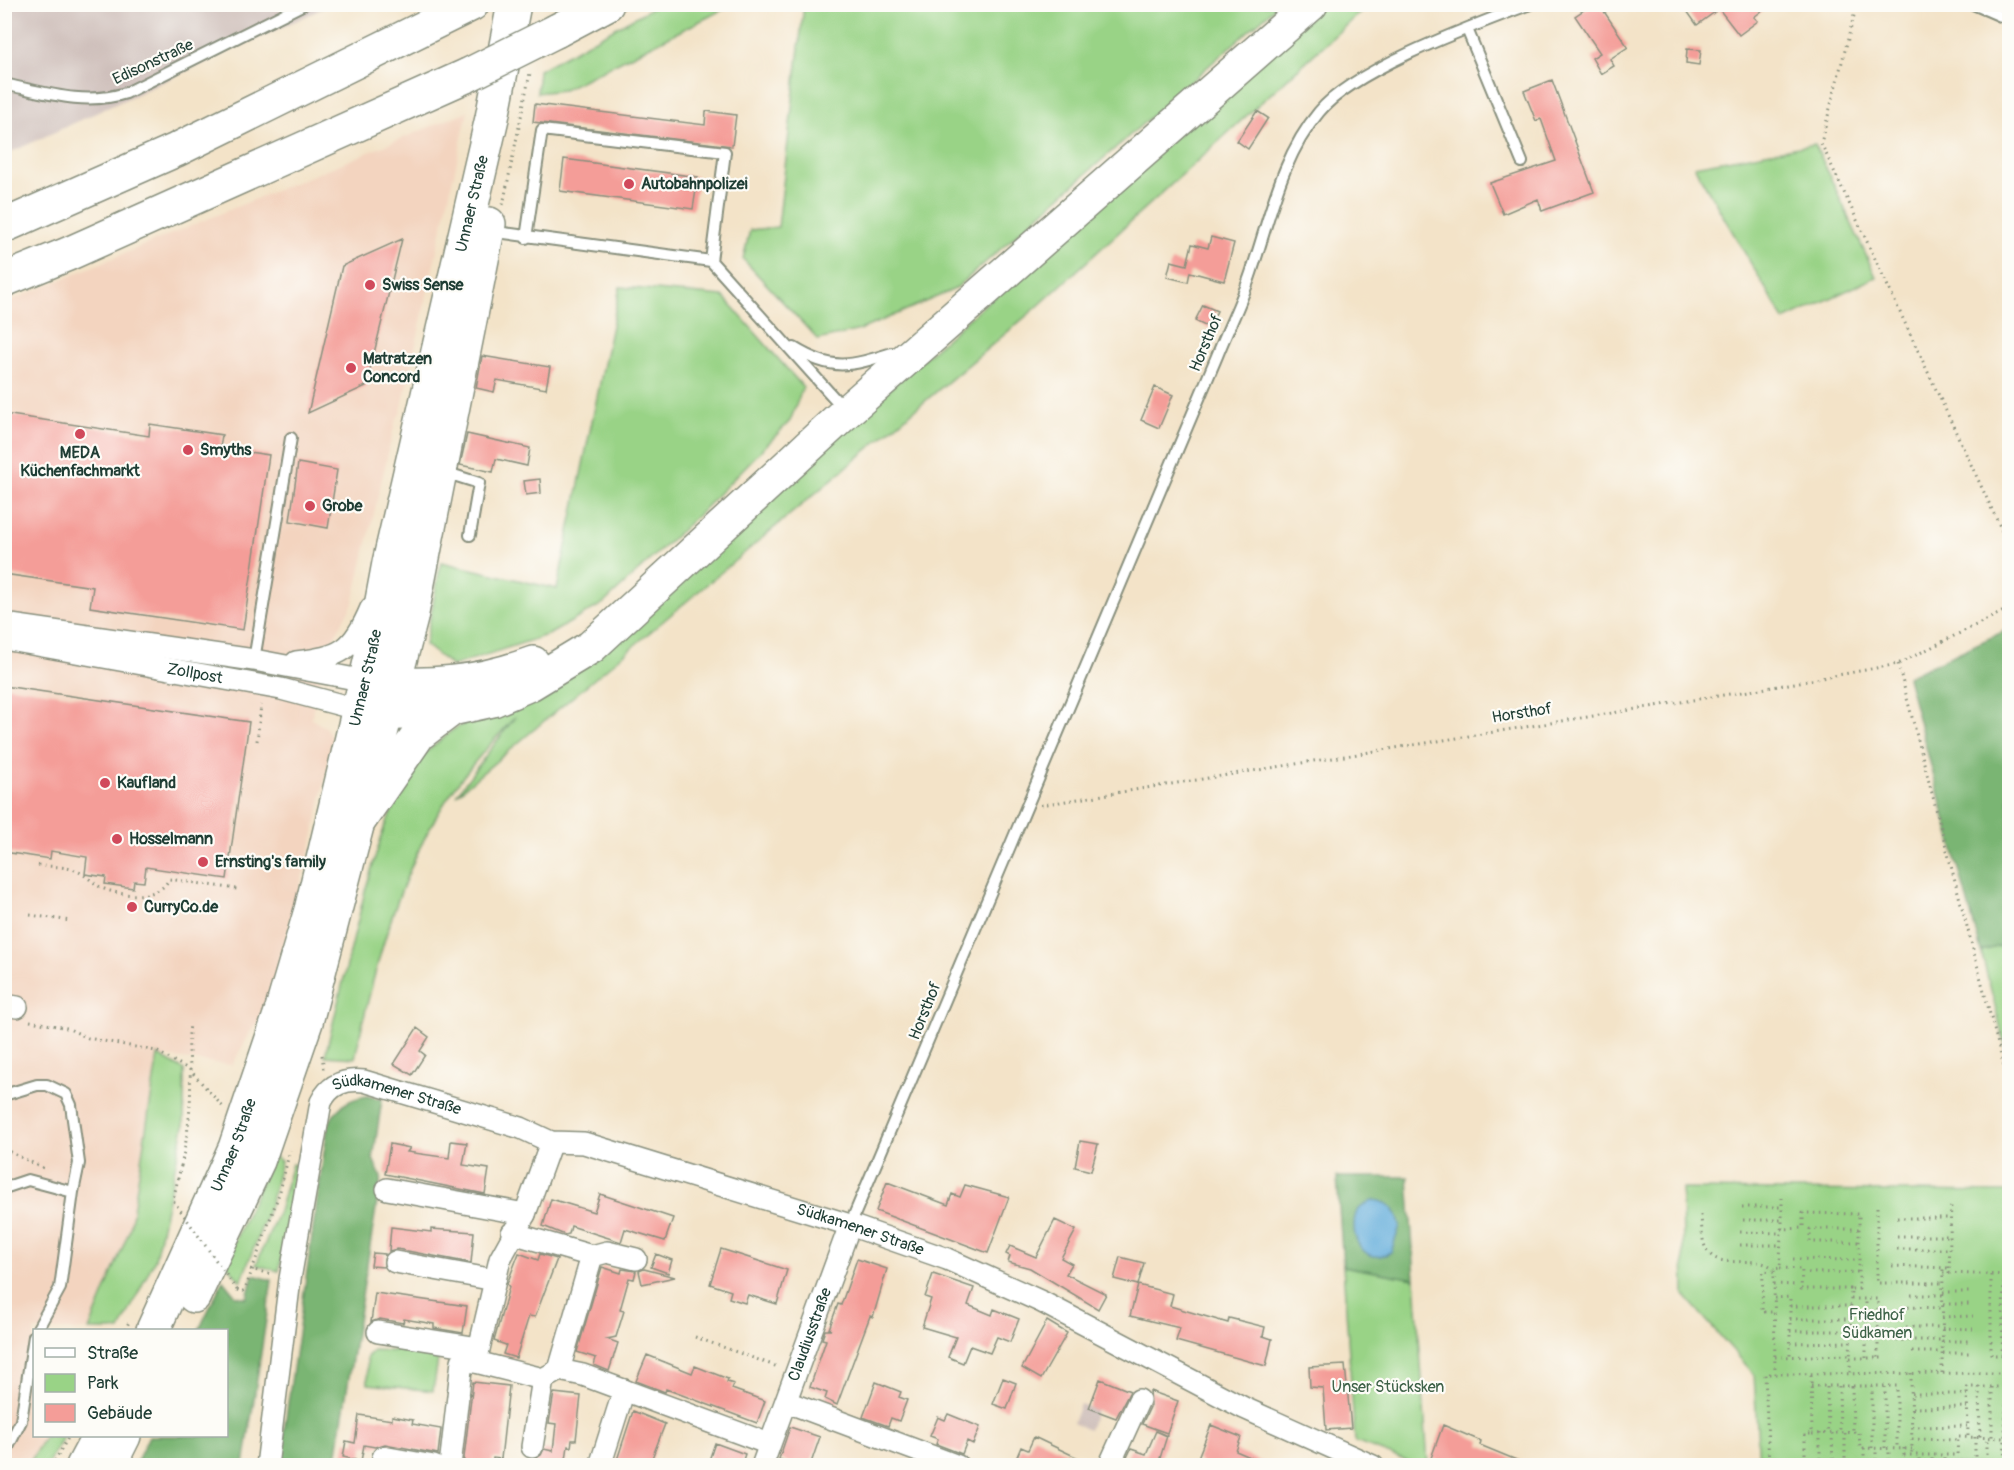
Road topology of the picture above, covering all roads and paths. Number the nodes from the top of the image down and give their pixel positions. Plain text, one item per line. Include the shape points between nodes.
1 (304, 4) edge
2 (472, 4) edge
3 (514, 4) edge
4 (533, 4) edge
5 (607, 4) edge
6 (1291, 4) edge
7 (1311, 4) edge
8 (1530, 4) edge
9 (1857, 4) edge
10 (1973, 4) edge
11 (2010, 20) edge
12 (1467, 29) junction
13 (4, 84) edge
14 (1522, 162) dead end
15 (4, 226) edge
16 (487, 231) junction
17 (526, 238) junction
18 (711, 261) junction
19 (4, 280) edge
20 (784, 342) junction
21 (892, 353) junction
22 (840, 406) junction
23 (291, 438) dead end
24 (440, 471) junction
25 (470, 535) dead end
26 (2010, 548) edge
27 (389, 563) junction
28 (2010, 608) edge
29 (5, 631) edge
30 (254, 660) junction
31 (277, 664) junction
32 (1898, 664) junction
33 (264, 686) junction
34 (377, 697) junction
35 (452, 709) junction
36 (257, 741) dead end
37 (1027, 807) junction
38 (359, 821) junction
39 (38, 865) dead end
40 (237, 889) dead end
41 (30, 915) dead end
42 (71, 921) dead end
43 (16, 1011) edge
44 (190, 1025) dead end
45 (322, 1050) dead end
46 (190, 1070) junction
47 (2010, 1090) edge
48 (328, 1091) junction
49 (4, 1095) edge
50 (223, 1107) dead end
51 (551, 1142) junction
52 (291, 1145) dead end
53 (4, 1149) edge
54 (74, 1186) junction
55 (4, 1188) edge
56 (387, 1189) dead end
57 (1782, 1198) dead end
58 (1951, 1202) dead end
59 (1742, 1207) dead end
60 (1782, 1207) junction
61 (1877, 1207) dead end
62 (525, 1214) junction
63 (1701, 1215) dead end
64 (1898, 1218) dead end
65 (1950, 1218) junction
66 (1743, 1220) dead end
67 (1782, 1220) junction
68 (849, 1225) junction
69 (1859, 1230) junction
70 (1781, 1231) junction
71 (1740, 1232) dead end
72 (512, 1233) junction
73 (1897, 1236) dead end
74 (1950, 1236) junction
75 (1859, 1242) junction
76 (1740, 1245) dead end
77 (1780, 1245) junction
78 (1897, 1249) dead end
79 (1950, 1249) junction
80 (592, 1256) junction
81 (1793, 1259) dead end
82 (636, 1260) dead end
83 (1859, 1260) junction
84 (396, 1262) dead end
85 (1892, 1266) dead end
86 (1780, 1268) junction
87 (1943, 1268) junction
88 (1949, 1268) junction
89 (1774, 1270) junction
90 (1808, 1272) dead end
91 (1859, 1272) junction
92 (1943, 1273) junction
93 (1949, 1274) junction
94 (1991, 1275) junction
95 (2004, 1275) junction
96 (2010, 1275) edge
97 (495, 1280) junction
98 (1943, 1283) junction
99 (1774, 1284) junction
100 (1795, 1285) dead end
101 (1851, 1289) junction
102 (1973, 1292) dead end
103 (1943, 1294) junction
104 (1911, 1295) dead end
105 (1774, 1298) junction
106 (1851, 1299) junction
107 (1866, 1299) junction
108 (1972, 1304) dead end
109 (1790, 1306) junction
110 (1851, 1306) junction
111 (1943, 1306) junction
112 (1902, 1307) dead end
113 (1774, 1312) junction
114 (1973, 1316) dead end
115 (1942, 1317) junction
116 (1790, 1319) junction
117 (1851, 1319) junction
118 (1906, 1327) dead end
119 (1942, 1328) junction
120 (38, 1329) edge
121 (153, 1329) edge
122 (177, 1329) edge
123 (1972, 1329) dead end
124 (1851, 1330) junction
125 (1790, 1331) junction
126 (378, 1332) dead end
127 (695, 1337) dead end
128 (1896, 1340) dead end
129 (1942, 1341) junction
130 (1972, 1341) dead end
131 (1850, 1342) junction
132 (33, 1343) edge
133 (1790, 1343) junction
134 (1912, 1352) dead end
135 (1942, 1353) junction
136 (1971, 1353) dead end
137 (478, 1355) junction
138 (2010, 1355) edge
139 (2002, 1356) junction
140 (1775, 1357) junction
141 (1790, 1357) junction
142 (1850, 1357) junction
143 (1866, 1358) junction
144 (797, 1373) junction
145 (1811, 1373) junction
146 (1850, 1373) junction
147 (1911, 1373) junction
148 (1942, 1373) junction
149 (2008, 1373) edge
150 (551, 1374) junction
151 (1775, 1374) junction
152 (1811, 1386) junction
153 (1827, 1386) junction
154 (1839, 1386) junction
155 (1852, 1386) junction
156 (1872, 1386) junction
157 (1885, 1386) junction
158 (1979, 1387) junction
159 (1992, 1387) junction
160 (2007, 1387) junction
161 (624, 1390) junction
162 (1912, 1394) junction
163 (1967, 1394) junction
164 (1139, 1400) dead end
165 (787, 1402) junction
166 (1967, 1407) junction
167 (1912, 1408) junction
168 (1967, 1426) junction
169 (1912, 1427) junction
170 (2008, 1429) edge
171 (1853, 1432) junction
172 (1820, 1433) junction
173 (1830, 1433) junction
174 (1842, 1433) junction
175 (1812, 1434) junction
176 (68, 1437) edge
177 (98, 1437) edge
178 (124, 1437) edge
179 (1968, 1437) junction
180 (1977, 1437) junction
181 (1990, 1437) junction
182 (2006, 1438) junction
183 (1912, 1439) junction
184 (1958, 1440) junction
185 (769, 1444) junction
186 (532, 1447) dead end
187 (1864, 1448) junction
188 (1874, 1448) junction
189 (1887, 1448) junction
190 (1897, 1448) junction
191 (1904, 1448) junction
192 (1912, 1449) junction
193 (4, 1455) edge
194 (1904, 1455) junction
195 (1912, 1455) junction
196 (1920, 1455) junction
197 (1932, 1455) junction
198 (1944, 1455) junction
199 (384, 1457) dead end
200 (920, 1459) edge
201 (1369, 1465) edge
202 (52, 1466) edge
203 (83, 1466) edge
204 (109, 1466) edge
205 (267, 1466) edge
206 (434, 1466) edge
207 (450, 1466) edge
208 (600, 1466) edge
209 (762, 1466) edge
210 (958, 1466) edge
211 (1109, 1466) edge
212 (1769, 1466) edge
213 (1805, 1466) edge
214 (1820, 1466) edge
215 (1833, 1466) edge
216 (1845, 1466) edge
217 (1864, 1466) edge
218 (1876, 1466) edge
219 (1889, 1466) edge
220 (1904, 1466) edge
221 (1920, 1466) edge
222 (1932, 1466) edge
223 (1944, 1466) edge
224 (1975, 1466) edge
225 (1987, 1466) edge
226 (2004, 1466) edge

1 - 13 lane, Edisonstraße via 126,93 106,99 71,98
2 - 15 main road via 176,150
3 - 27 main road, Unnaer Straße via 492,118
4 - 16 main road, Unnaer Straße
5 - 19 main road, bridge via 468,75
6 - 21 main road via 985,277
7 - 22 main road
8 - 12 lane, Horsthof
9 - 26 path via 1821,143
10 - 11 lane
12 - 14 lane
12 - 37 lane, Horsthof via 1400,58 1346,89 1320,111 1294,148 1252,270
16 - 17 lane
16 - 24 main road, Unnaer Straße
17 - 18 lane
17 - 18 lane via 542,130 725,152
18 - 20 lane
20 - 21 lane via 824,364 844,366
20 - 22 lane
21 - 22 main road
22 - 34 main road via 588,633 558,653 508,672
22 - 35 main road via 591,647 530,684 493,700
23 - 30 lane
24 - 25 lane via 479,483
24 - 34 main road, Unnaer Straße
27 - 31 street, Zollpost via 355,641 319,661
27 - 34 main road, Unnaer Straße
28 - 32 path, Horsthof
29 - 30 street, Zollpost
29 - 33 street, Zollpost via 28,643
30 - 31 street, Zollpost
31 - 34 street, Zollpost
32 - 37 path, Horsthof
32 - 47 path
33 - 34 street, Zollpost
33 - 36 path
34 - 35 main road
34 - 38 main road, Unnaer Straße
34 - 121 main road, Unnaer Straße via 235,1148
35 - 38 main road via 419,734
37 - 68 lane, Horsthof
38 - 122 main road, Unnaer Straße via 306,1022 276,1111 258,1161
39 - 40 path via 78,871 103,889 142,895 157,893 169,879
41 - 42 path
43 - 46 path via 88,1038 156,1051
44 - 46 path via 186,1047
45 - 48 path
46 - 50 path
46 - 52 path, bridge via 189,1131 173,1200 242,1292 280,1191
48 - 51 street, Südkamener Straße via 352,1079 364,1081 521,1128
48 - 205 street via 321,1102 290,1279
49 - 54 lane via 37,1085 66,1094 72,1105 79,1163
51 - 62 street
51 - 68 street, Südkamener Straße via 584,1143
53 - 54 path
54 - 55 lane via 28,1180
54 - 120 lane via 60,1288
56 - 62 street
57 - 60 path
58 - 65 path
59 - 60 path
60 - 67 path
61 - 98 path via 1877,1283
62 - 72 street
63 - 89 path via 1704,1242 1712,1256 1764,1263
64 - 65 path
65 - 74 path
66 - 67 path
67 - 70 path
68 - 144 street, Claudiusstraße
68 - 201 street, Südkamener Straße via 947,1259 1042,1302 1244,1408
69 - 70 path via 1859,1214 1803,1213 1803,1228
69 - 75 path
69 - 75 path via 1810,1229 1810,1242
70 - 71 path
70 - 77 path
72 - 80 street
72 - 97 street
73 - 74 path
74 - 79 path
75 - 83 path
76 - 77 path
77 - 86 path
78 - 79 path
79 - 88 path
80 - 82 street via 607,1252
80 - 150 street
81 - 83 path
83 - 91 path
84 - 97 street
85 - 87 path
86 - 89 path
86 - 101 path via 1802,1269 1801,1289
87 - 88 path
87 - 92 path
88 - 93 path
89 - 99 path
89 - 113 path via 1763,1271 1762,1312
90 - 91 path
91 - 101 path via 1859,1289
92 - 93 path
92 - 98 path
93 - 94 path
94 - 95 path
94 - 139 path via 1991,1356
95 - 96 path
95 - 139 path
97 - 137 street
98 - 103 path
99 - 100 path
99 - 105 path
101 - 106 path
102 - 103 path
103 - 104 path
103 - 111 path
105 - 109 path via 1790,1298
105 - 113 path
106 - 107 path
106 - 110 path
107 - 143 path
107 - 143 path via 1878,1299 1880,1358
108 - 111 path
109 - 110 path
109 - 116 path
110 - 117 path
111 - 112 path
111 - 115 path
113 - 140 path
114 - 115 path
115 - 119 path
116 - 117 path
116 - 125 path
117 - 124 path
118 - 119 path
119 - 123 path
119 - 129 path
124 - 125 path
124 - 131 path
125 - 133 path
126 - 137 street
127 - 144 path
128 - 129 path
129 - 130 path
129 - 135 path
131 - 133 path
131 - 142 path
132 - 193 lane via 21,1421
133 - 141 path
134 - 135 path
135 - 136 path
135 - 148 path
137 - 150 street
137 - 207 street via 462,1361
138 - 139 path
140 - 141 path
140 - 151 path
141 - 142 path
142 - 143 path
142 - 146 path
144 - 165 street, Claudiusstraße
145 - 146 path
145 - 151 path
145 - 152 path
146 - 147 path
147 - 148 path
147 - 162 path
148 - 149 path
149 - 160 path
150 - 161 street via 583,1375
150 - 186 street
151 - 212 path via 1765,1374
152 - 153 path
152 - 175 path
153 - 154 path
153 - 173 path
154 - 155 path
154 - 174 path
155 - 156 path
155 - 171 path
156 - 157 path
156 - 188 path
157 - 189 path
157 - 190 path via 1897,1386
158 - 159 path
158 - 163 path via 1967,1388
158 - 180 path
159 - 160 path
159 - 181 path
160 - 170 path
161 - 185 street
161 - 208 street
162 - 163 path
162 - 167 path
163 - 166 path
164 - 211 street
165 - 185 street, Claudiusstraße
165 - 200 street
166 - 167 path
166 - 168 path
167 - 169 path
168 - 169 path
168 - 179 path
169 - 183 path
170 - 182 path
171 - 174 path
171 - 187 path via 1859,1432 1860,1448
172 - 173 path
172 - 175 path
172 - 214 path
173 - 174 path
173 - 215 path
174 - 216 path
175 - 213 path via 1805,1434
176 - 202 path
177 - 203 main road
178 - 204 main road
179 - 180 path
179 - 184 path
180 - 181 path
180 - 224 path
181 - 182 path
181 - 225 path
182 - 226 path
183 - 184 path
183 - 192 path
184 - 198 path via 1957,1455
185 - 209 street, Claudiusstraße
187 - 188 path
187 - 217 path
188 - 189 path
188 - 218 path
189 - 190 path
189 - 219 path
190 - 191 path
191 - 192 path
191 - 194 path
192 - 195 path
194 - 195 path
194 - 220 path
195 - 196 path
196 - 197 path
196 - 221 path
197 - 198 path
197 - 222 path
198 - 223 path
199 - 206 street
200 - 210 street

